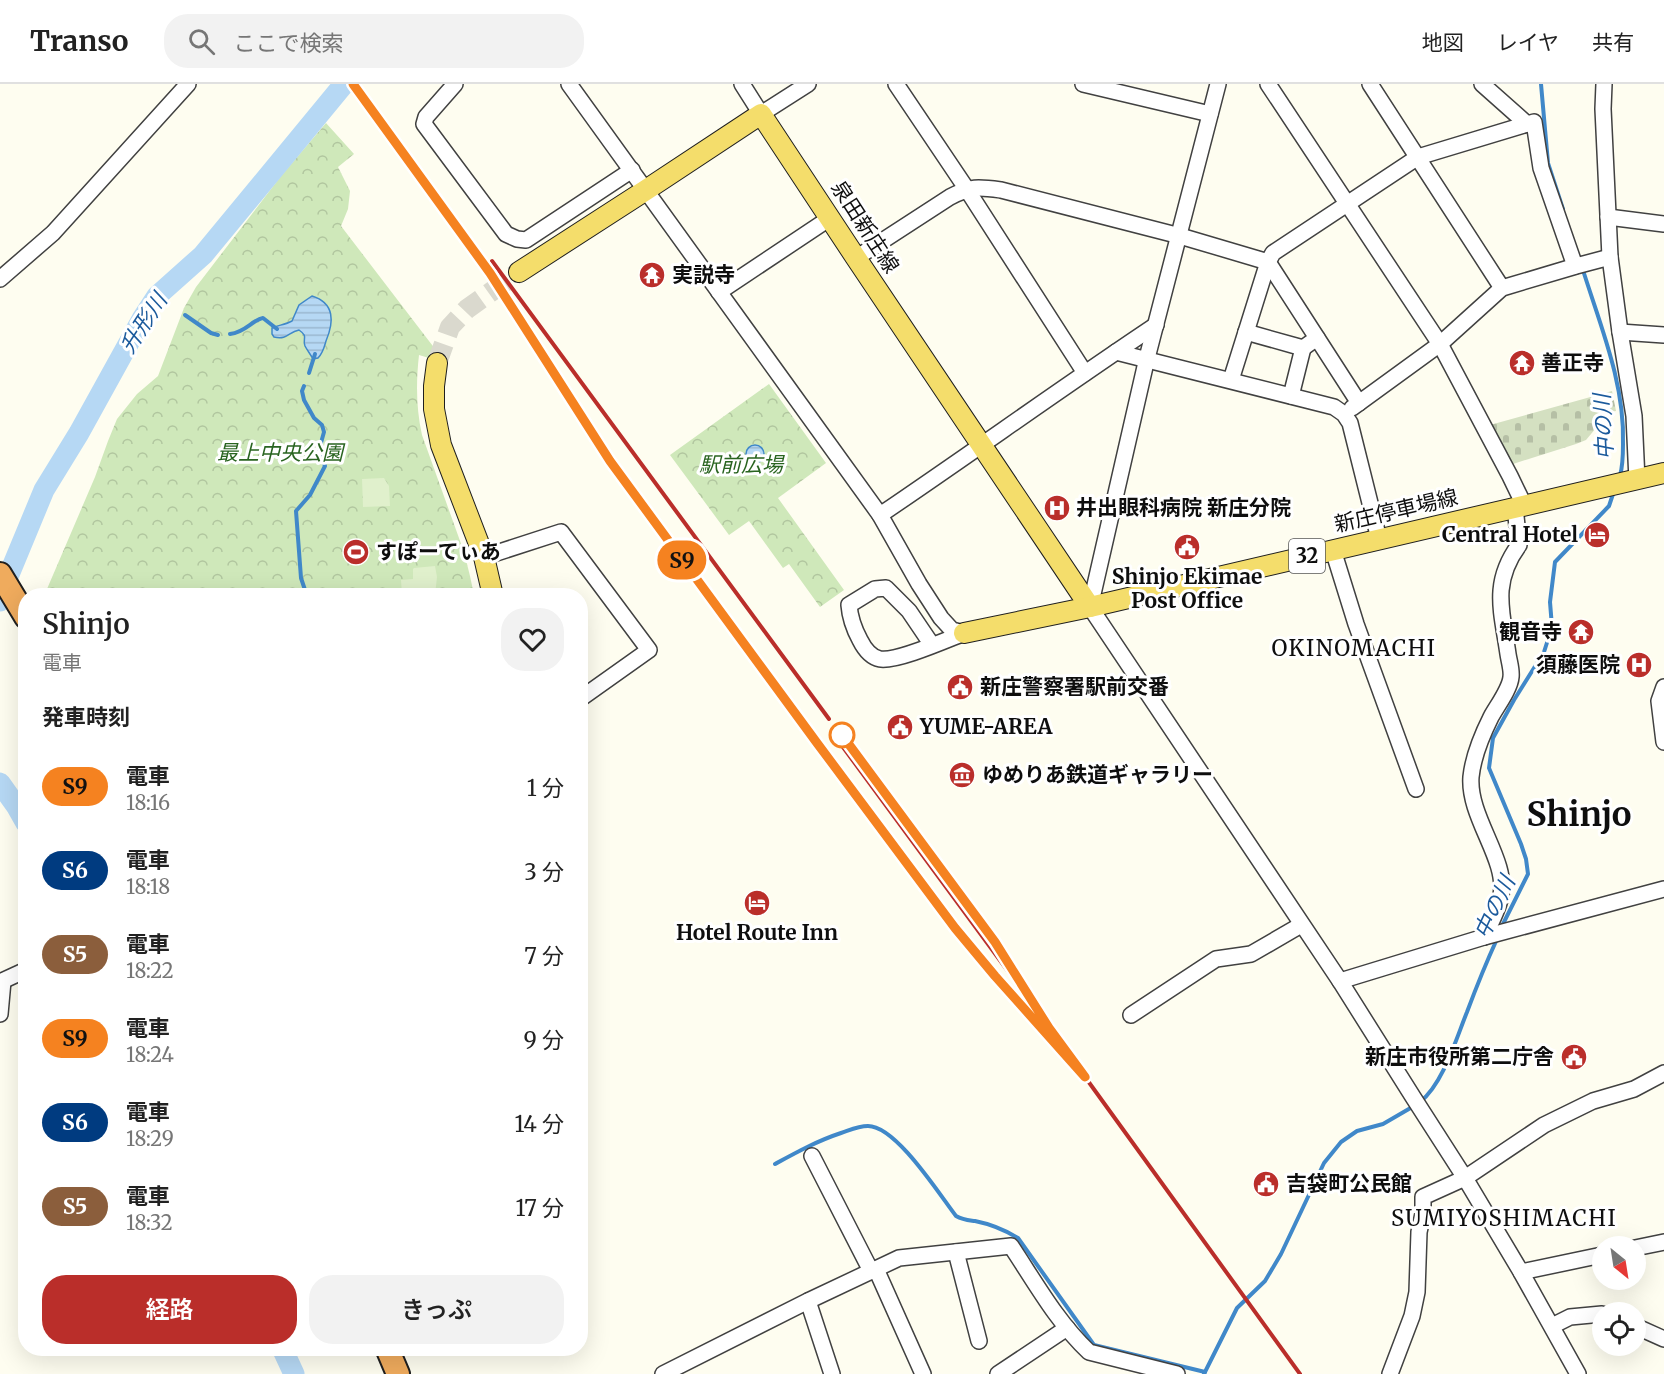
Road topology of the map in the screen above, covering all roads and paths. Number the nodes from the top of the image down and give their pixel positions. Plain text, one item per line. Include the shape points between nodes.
1 (188, 84) edge
2 (455, 84) edge
3 (569, 84) edge
4 (742, 84) edge
5 (808, 84) edge
6 (897, 84) edge
7 (1083, 84) edge
8 (1218, 84) edge
9 (1268, 84) edge
10 (1370, 84) edge
11 (1482, 84) edge
12 (1604, 84) edge
13 (761, 114) junction
14 (1210, 114) junction
15 (1527, 124) junction
16 (1418, 157) junction
17 (632, 170) junction
18 (966, 188) junction
19 (646, 190) junction
20 (1347, 203) junction
21 (1608, 217) junction
22 (830, 218) junction
23 (1664, 225) edge
24 (1180, 236) junction
25 (1610, 257) junction
26 (856, 258) junction
27 (1268, 262) junction
28 (1580, 264) junction
29 (519, 272) tunnel mouth
30 (0, 279) edge
31 (1502, 288) junction
32 (719, 292) junction
33 (1156, 325) junction
34 (1246, 332) junction
35 (1620, 332) junction
36 (1664, 335) edge
37 (1317, 338) junction
38 (1440, 344) junction
39 (1303, 348) junction
40 (1116, 352) junction
41 (1147, 358) junction
42 (437, 363) tunnel mouth
43 (1085, 373) junction
44 (1232, 381) junction
45 (1291, 396) junction
46 (1359, 403) junction
47 (1344, 414) junction
48 (982, 446) junction
49 (1664, 474) edge
50 (1623, 483) junction
51 (1520, 506) junction
52 (880, 515) junction
53 (1379, 539) junction
54 (1333, 550) junction
55 (484, 557) junction
56 (0, 574) edge
57 (491, 588) edge
58 (18, 604) edge
59 (1090, 607) junction
60 (964, 633) junction
61 (932, 645) junction
62 (1664, 687) edge
63 (588, 693) edge
64 (1664, 742) edge
65 (1416, 789) dead end
66 (1664, 889) edge
67 (1301, 925) junction
68 (1487, 937) junction
69 (18, 974) edge
70 (1, 981) edge
71 (1340, 981) junction
72 (0, 1014) edge
73 (1131, 1015) dead end
74 (1664, 1073) edge
75 (812, 1156) dead end
76 (1465, 1178) junction
77 (1664, 1242) edge
78 (1646, 1246) edge
79 (956, 1252) junction
80 (1592, 1257) edge
81 (874, 1270) junction
82 (1521, 1272) junction
83 (808, 1301) junction
84 (1592, 1315) edge
85 (1552, 1326) junction
86 (1067, 1328) junction
87 (1646, 1331) edge
88 (1664, 1339) edge
89 (979, 1341) dead end
90 (390, 1356) edge
91 (398, 1374) edge
92 (663, 1374) edge
93 (832, 1374) edge
94 (923, 1374) edge
95 (998, 1374) edge
96 (1177, 1374) edge
97 (1390, 1374) edge
98 (1578, 1374) edge

1 - 30 street via 53,233
2 - 17 street via 424,123 506,234 526,240
3 - 17 street
4 - 13 street
5 - 13 street
6 - 18 street
7 - 14 street
8 - 14 street
9 - 20 street
10 - 16 street
11 - 15 street
12 - 21 street
13 - 19 main road
13 - 22 main road, 泉田新庄線
14 - 24 street
15 - 16 street
15 - 28 street via 1534,122 1541,168
16 - 20 street
16 - 31 street
17 - 19 street
18 - 24 street via 1001,190
18 - 26 street
18 - 43 street
19 - 29 main road
19 - 32 street
20 - 27 street via 1273,253
20 - 38 street
21 - 23 street
21 - 25 street
22 - 26 main road, 泉田新庄線
22 - 32 street
24 - 27 street
24 - 33 street
25 - 28 street
25 - 35 street
26 - 48 main road, 泉田新庄線
27 - 34 street
27 - 37 street
28 - 31 street
31 - 38 street
32 - 52 street
33 - 40 street
33 - 41 street
34 - 39 street
34 - 44 street
35 - 36 street
35 - 50 street via 1634,416
37 - 39 street
37 - 46 street
38 - 46 street
38 - 51 street via 1510,476
39 - 45 street
40 - 41 street
40 - 43 street
41 - 44 street
41 - 59 street
42 - 55 main road via 434,409 441,445
43 - 48 street
44 - 45 street
45 - 47 street via 1334,407
46 - 47 street
47 - 53 street via 1350,423
48 - 52 street
48 - 59 main road, 泉田新庄線
49 - 50 main road, 新庄停車場線 / 32
50 - 51 main road, 新庄停車場線 / 32
51 - 53 main road, 新庄停車場線 / 32
51 - 68 street via 1519,545 1509,558 1501,584 1501,614 1511,677 1477,750 1471,777 1472,799 1502,876 1501,896
52 - 60 street via 941,618 952,630
53 - 54 main road, 新庄停車場線 / 32
54 - 59 main road, 新庄停車場線 / 32
54 - 65 street
55 - 57 main road
55 - 63 street via 561,532 650,650
56 - 58 highway
59 - 60 main road, 新庄停車場線 / 32
59 - 67 street
60 - 61 street
61 - 61 street via 899,656 873,656 855,631 849,605 875,588 886,588 909,611
62 - 64 street via 1659,701
66 - 68 street
67 - 71 street
67 - 73 street via 1251,954 1216,959
68 - 71 street
69 - 70 street
70 - 72 street
71 - 76 street
74 - 76 street via 1544,1125
75 - 81 street
76 - 82 street
76 - 97 street via 1423,1197 1414,1308
77 - 78 street
79 - 81 street via 898,1258
79 - 86 street via 1011,1246
79 - 89 street
80 - 82 street
81 - 83 street
81 - 94 street
82 - 85 street
83 - 92 street
83 - 93 street
84 - 85 street via 1570,1317
85 - 98 street
86 - 95 street
86 - 96 street via 1089,1352
87 - 88 street
90 - 91 highway

